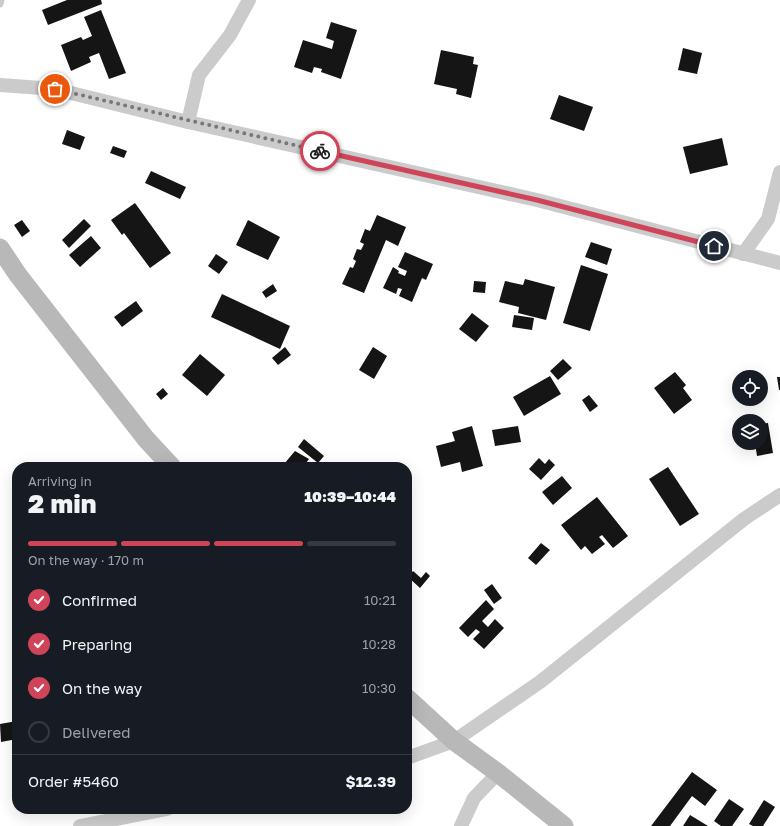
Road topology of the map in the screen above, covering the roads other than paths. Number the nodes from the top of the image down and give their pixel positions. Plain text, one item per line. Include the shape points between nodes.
1 (1, 0) edge
2 (249, 0) edge
3 (0, 4) edge
4 (0, 85) edge
5 (188, 122) junction
6 (780, 172) edge
7 (0, 248) edge
8 (743, 254) junction
9 (780, 263) edge
10 (167, 462) edge
11 (780, 495) edge
12 (412, 703) edge
13 (454, 741) junction
14 (412, 756) edge
15 (498, 773) junction
16 (141, 814) edge
17 (80, 826) edge
18 (461, 826) edge
19 (564, 826) edge

1 - 3 lane
2 - 5 street via 230,35 199,75
4 - 5 street via 55,89
5 - 8 street via 537,200
6 - 8 street via 768,219
7 - 10 main road via 18,275 146,439
8 - 9 street
11 - 13 street via 744,519 540,682
12 - 13 main road
13 - 14 street
13 - 15 main road
15 - 18 street via 474,798
15 - 19 main road
16 - 17 street

